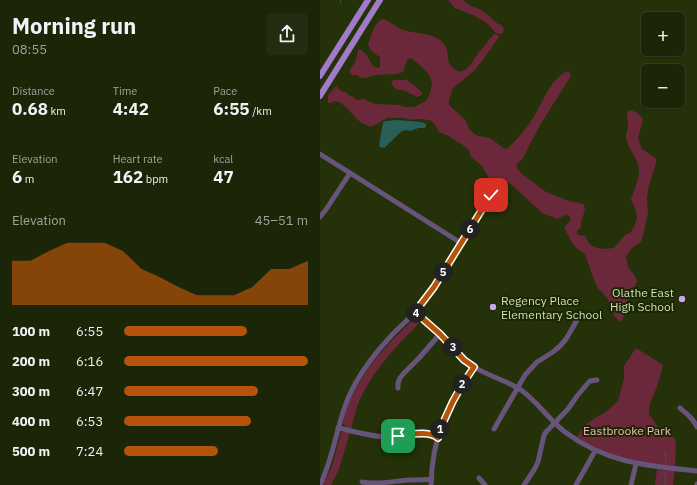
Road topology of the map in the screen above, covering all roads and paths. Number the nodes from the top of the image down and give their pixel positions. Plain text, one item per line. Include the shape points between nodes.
1 (368, 0) edge
2 (380, 0) edge
3 (320, 76) edge
4 (320, 96) edge
5 (320, 154) edge
6 (350, 173) junction
7 (496, 187) dead end
8 (320, 217) edge
9 (461, 243) junction
10 (415, 312) junction
11 (580, 315) dead end
12 (440, 334) junction
13 (474, 367) junction
14 (597, 380) dead end
15 (398, 388) dead end
16 (518, 388) junction
17 (680, 408) dead end
18 (555, 423) junction
19 (697, 426) edge
20 (338, 428) junction
21 (494, 429) dead end
22 (438, 438) junction
23 (595, 450) junction
24 (636, 464) junction
25 (697, 470) edge
26 (479, 478) dead end
27 (362, 482) dead end
28 (432, 482) edge
29 (320, 485) edge
30 (485, 485) edge
31 (524, 485) edge
32 (576, 485) edge
33 (631, 485) edge

1 - 3 main road
2 - 4 main road
5 - 6 street
6 - 8 street
6 - 9 street
7 - 9 street
9 - 10 street
10 - 12 street
10 - 20 street via 366,366 348,397
11 - 16 street via 566,339 531,368
12 - 13 street
12 - 15 street via 404,373
13 - 16 street
13 - 22 street via 451,404
14 - 18 street via 588,383
16 - 18 street
16 - 21 street
17 - 19 street
18 - 23 street
18 - 31 street via 544,436 538,462
20 - 22 street via 388,438 423,434
20 - 29 street
22 - 28 street
23 - 24 street via 612,458
23 - 32 street
24 - 25 street
24 - 33 street
26 - 30 street
27 - 28 street

